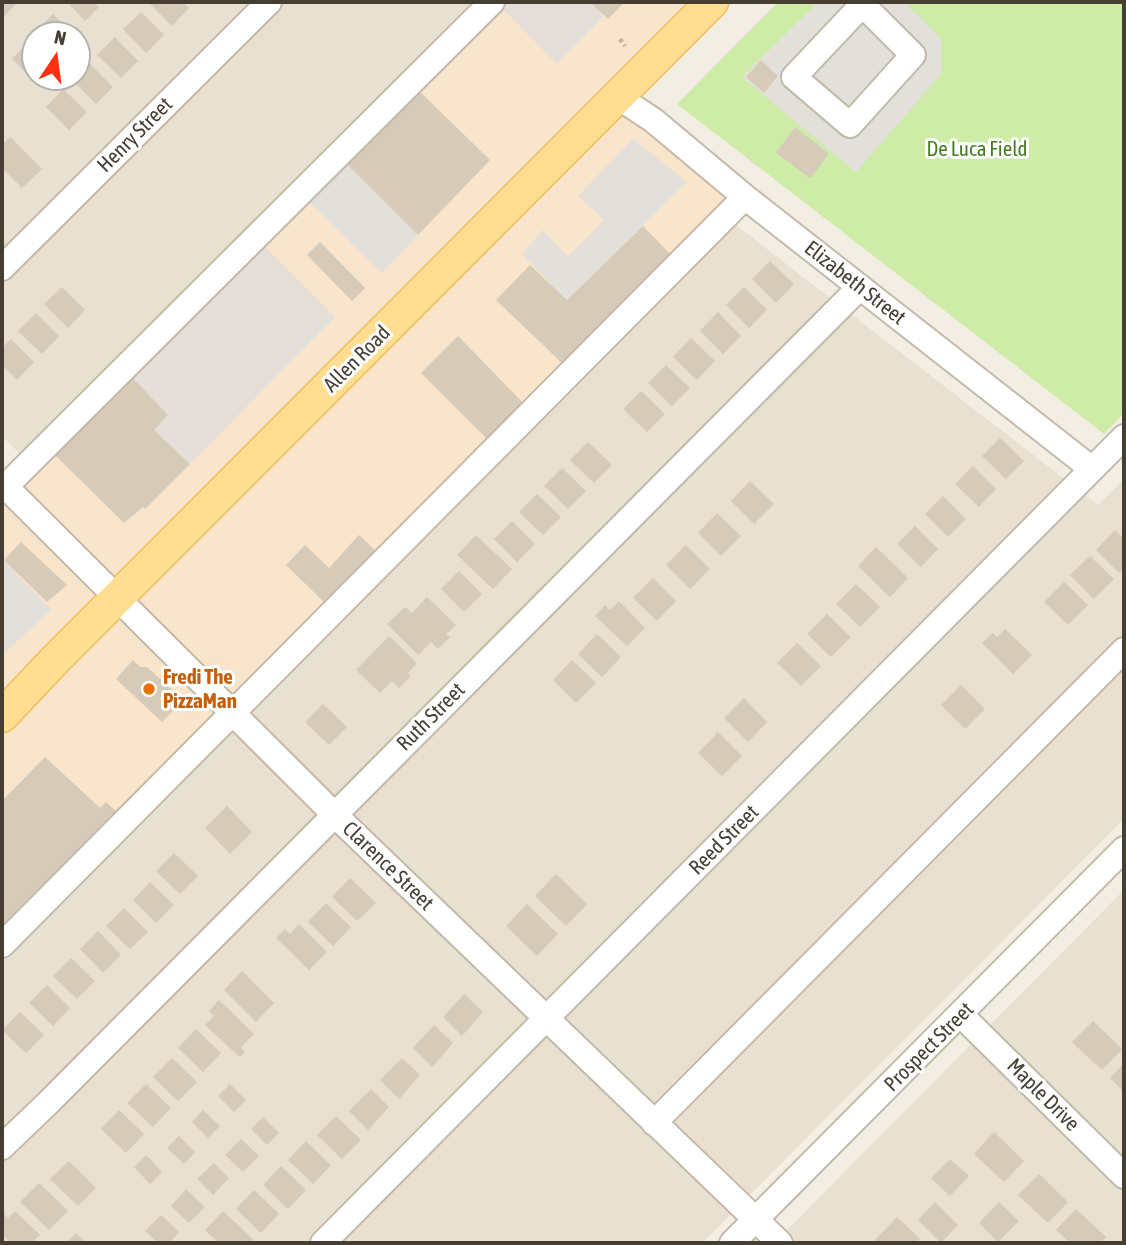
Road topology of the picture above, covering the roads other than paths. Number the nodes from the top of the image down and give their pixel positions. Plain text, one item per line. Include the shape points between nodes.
1 (269, 2) edge
2 (492, 2) edge
3 (712, 2) edge
4 (861, 3) edge
5 (618, 97) junction
6 (745, 197) junction
7 (2, 268) edge
8 (860, 287) junction
9 (1124, 436) edge
10 (1092, 469) junction
11 (3, 486) edge
12 (117, 600) junction
13 (1124, 650) edge
14 (232, 714) junction
15 (2, 716) edge
16 (335, 815) junction
17 (1124, 849) edge
18 (2, 945) edge
19 (961, 1015) junction
20 (546, 1019) junction
21 (654, 1123) junction
22 (2, 1147) edge
23 (1124, 1176) edge
24 (757, 1220) junction
25 (323, 1243) edge
26 (732, 1243) edge
27 (780, 1243) edge

1 - 7 street, Henry Street
2 - 11 street
3 - 5 main road, Allen Road
4 - 4 street via 913,55 850,125 794,77
5 - 6 street, Elizabeth Street via 653,120
5 - 12 main road, Allen Road
6 - 8 street, Elizabeth Street
6 - 14 street
8 - 10 street, Elizabeth Street
8 - 16 street, Ruth Street
9 - 10 street, Reed Street
10 - 20 street, Reed Street
11 - 12 street, Clarence Street
12 - 14 street, Clarence Street
12 - 15 main road, Allen Road
13 - 21 street
14 - 16 street, Clarence Street
14 - 18 street
16 - 20 street, Clarence Street
16 - 22 street, Ruth Street
17 - 19 street, Prospect Street
19 - 23 street, Maple Drive
19 - 24 street, Prospect Street
20 - 21 street, Clarence Street
20 - 25 street, Reed Street
21 - 24 street, Clarence Street
24 - 26 street, Prospect Street
24 - 27 street, Clarence Street

